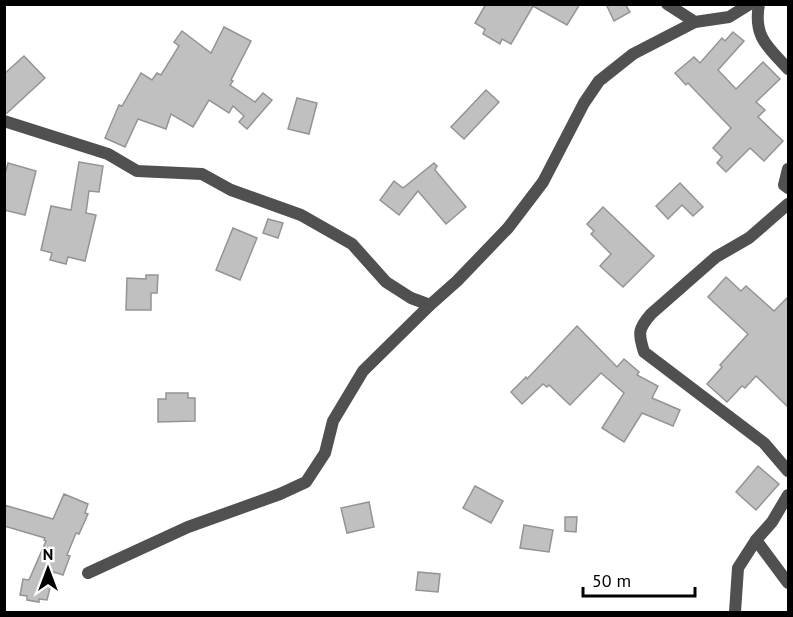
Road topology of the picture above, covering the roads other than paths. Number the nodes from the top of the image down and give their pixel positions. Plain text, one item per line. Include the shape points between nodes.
1 (667, 4) edge
2 (750, 4) edge
3 (759, 4) edge
4 (695, 22) junction
5 (789, 69) edge
6 (4, 121) edge
7 (789, 169) edge
8 (789, 188) edge
9 (789, 204) edge
10 (430, 304) junction
11 (789, 471) edge
12 (789, 495) edge
13 (756, 540) junction
14 (88, 573) dead end
15 (789, 583) edge
16 (735, 612) edge

1 - 4 street
2 - 4 street via 729,17
3 - 5 street via 756,22 765,44
4 - 10 street via 633,54 599,81 543,182 508,228
6 - 10 street via 108,154 137,171 202,174 231,190 301,215 352,244 386,282 411,298
7 - 8 street via 784,185
9 - 11 street via 748,238 716,257 651,314 639,335 644,352 764,443
10 - 14 street via 363,371 333,421 325,453 306,482 188,527
12 - 13 street
13 - 15 street
13 - 16 street via 738,568

